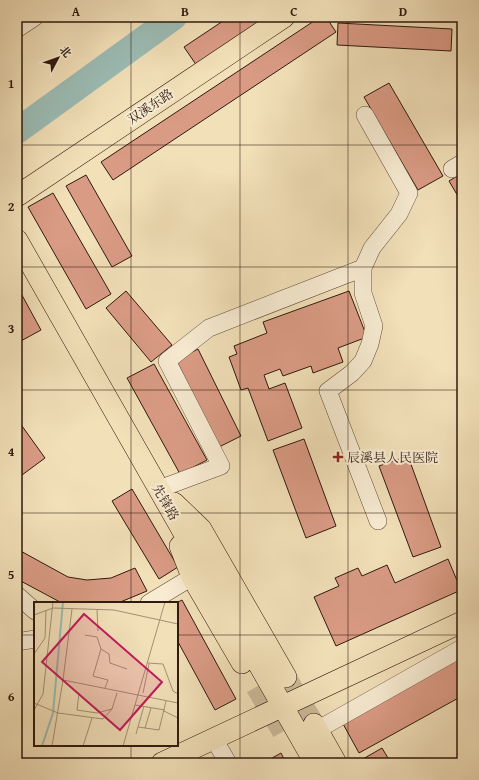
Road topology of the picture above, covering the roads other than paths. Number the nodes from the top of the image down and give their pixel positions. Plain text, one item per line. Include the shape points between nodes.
1 (35, 17) edge
2 (284, 17) edge
3 (17, 29) edge
4 (365, 115) dead end
5 (17, 196) edge
6 (17, 240) edge
7 (363, 268) junction
8 (159, 489) junction
9 (378, 521) dead end
10 (192, 577) junction
11 (17, 595) edge
12 (151, 602) edge
13 (34, 609) edge
14 (462, 622) edge
15 (34, 639) edge
16 (17, 642) edge
17 (462, 648) edge
18 (286, 677) tunnel mouth
19 (256, 687) tunnel mouth
20 (283, 706) junction
21 (316, 727) joint
22 (285, 736) tunnel mouth
23 (214, 739) junction
24 (162, 763) edge
25 (228, 763) edge
26 (301, 763) edge
27 (315, 763) edge
28 (336, 763) edge

1 - 3 street
2 - 5 main road, 双溪东路
4 - 7 street via 409,193 399,214 372,248
6 - 8 main road, 先锋路
7 - 8 street via 209,328 167,361 221,466
7 - 9 street via 363,293 374,326 370,344 363,361 328,391
8 - 10 main road
8 - 18 main road via 201,529
8 - 20 main road, 先锋路
10 - 12 street
10 - 19 main road
11 - 13 street
14 - 20 main road
15 - 16 street
17 - 21 street
20 - 23 main road
20 - 27 main road, 先锋路
21 - 28 main road
22 - 26 main road
23 - 24 main road
23 - 25 street

